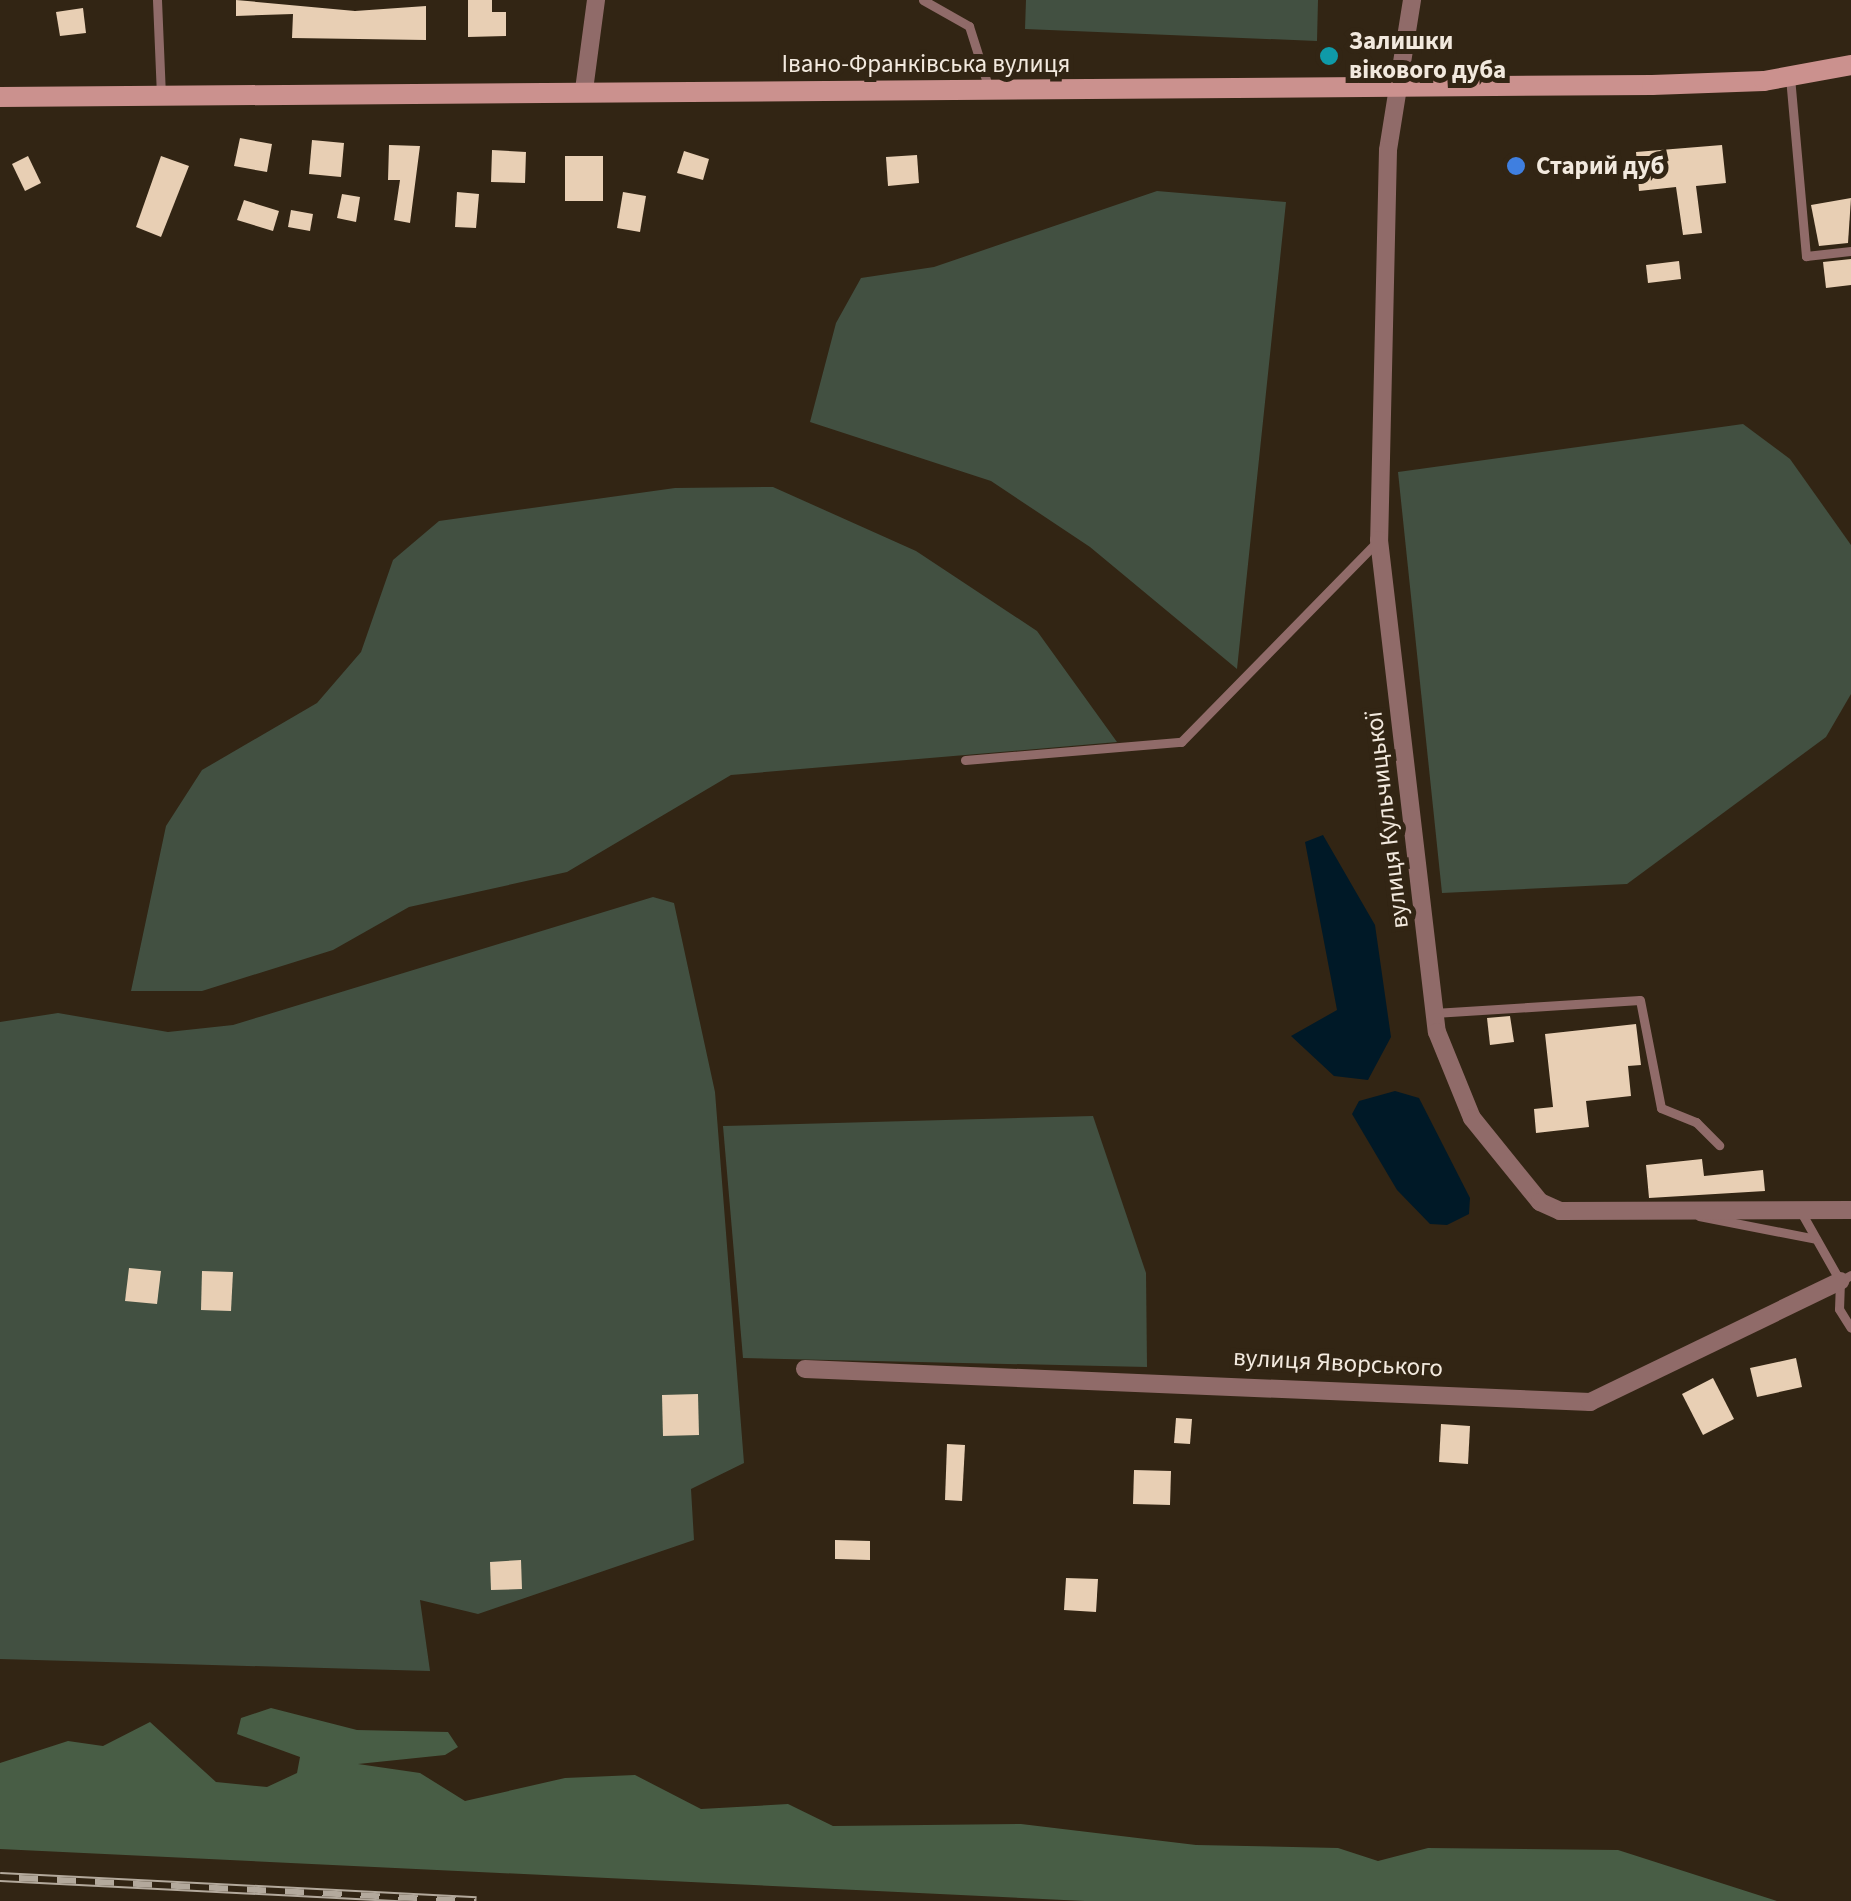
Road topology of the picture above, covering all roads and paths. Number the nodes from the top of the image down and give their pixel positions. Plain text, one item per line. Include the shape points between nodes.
1 (157, 0) edge
2 (596, 0) edge
3 (923, 0) edge
4 (1412, 0) edge
5 (1851, 66) edge
6 (1790, 78) junction
7 (1395, 87) junction
8 (989, 89) junction
9 (584, 90) junction
10 (162, 95) junction
11 (0, 97) edge
12 (1851, 251) edge
13 (1379, 540) junction
14 (964, 760) dead end
15 (1434, 1013) junction
16 (1720, 1145) dead end
17 (1682, 1210) junction
18 (1851, 1210) edge
19 (1801, 1212) junction
20 (1816, 1239) junction
21 (1845, 1278) edge
22 (1851, 1328) edge
23 (805, 1369) dead end

1 - 10 lane
2 - 9 street
3 - 8 lane via 970,26
4 - 7 street, вулиця Кульчицької
5 - 6 main road, Івано-Франківська вулиця
6 - 7 main road, Івано-Франківська вулиця
6 - 12 lane via 1806,256
7 - 8 main road, Івано-Франківська вулиця
7 - 13 street, вулиця Кульчицької
8 - 9 main road, Івано-Франківська вулиця
9 - 10 main road, Івано-Франківська вулиця
10 - 11 main road, Івано-Франківська вулиця
13 - 14 lane via 1181,742
13 - 15 street, вулиця Кульчицької
15 - 16 lane via 1640,1000 1661,1108 1696,1122
15 - 17 street, вулиця Кульчицької via 1472,1118 1540,1202 1620,1216
17 - 19 street, вулиця Кульчицької via 1753,1204
17 - 20 lane via 1772,1237
18 - 19 street, вулиця Кульчицької
19 - 20 lane
20 - 21 lane
21 - 22 lane via 1839,1309
21 - 23 street, вулиця Яворського via 1590,1402

